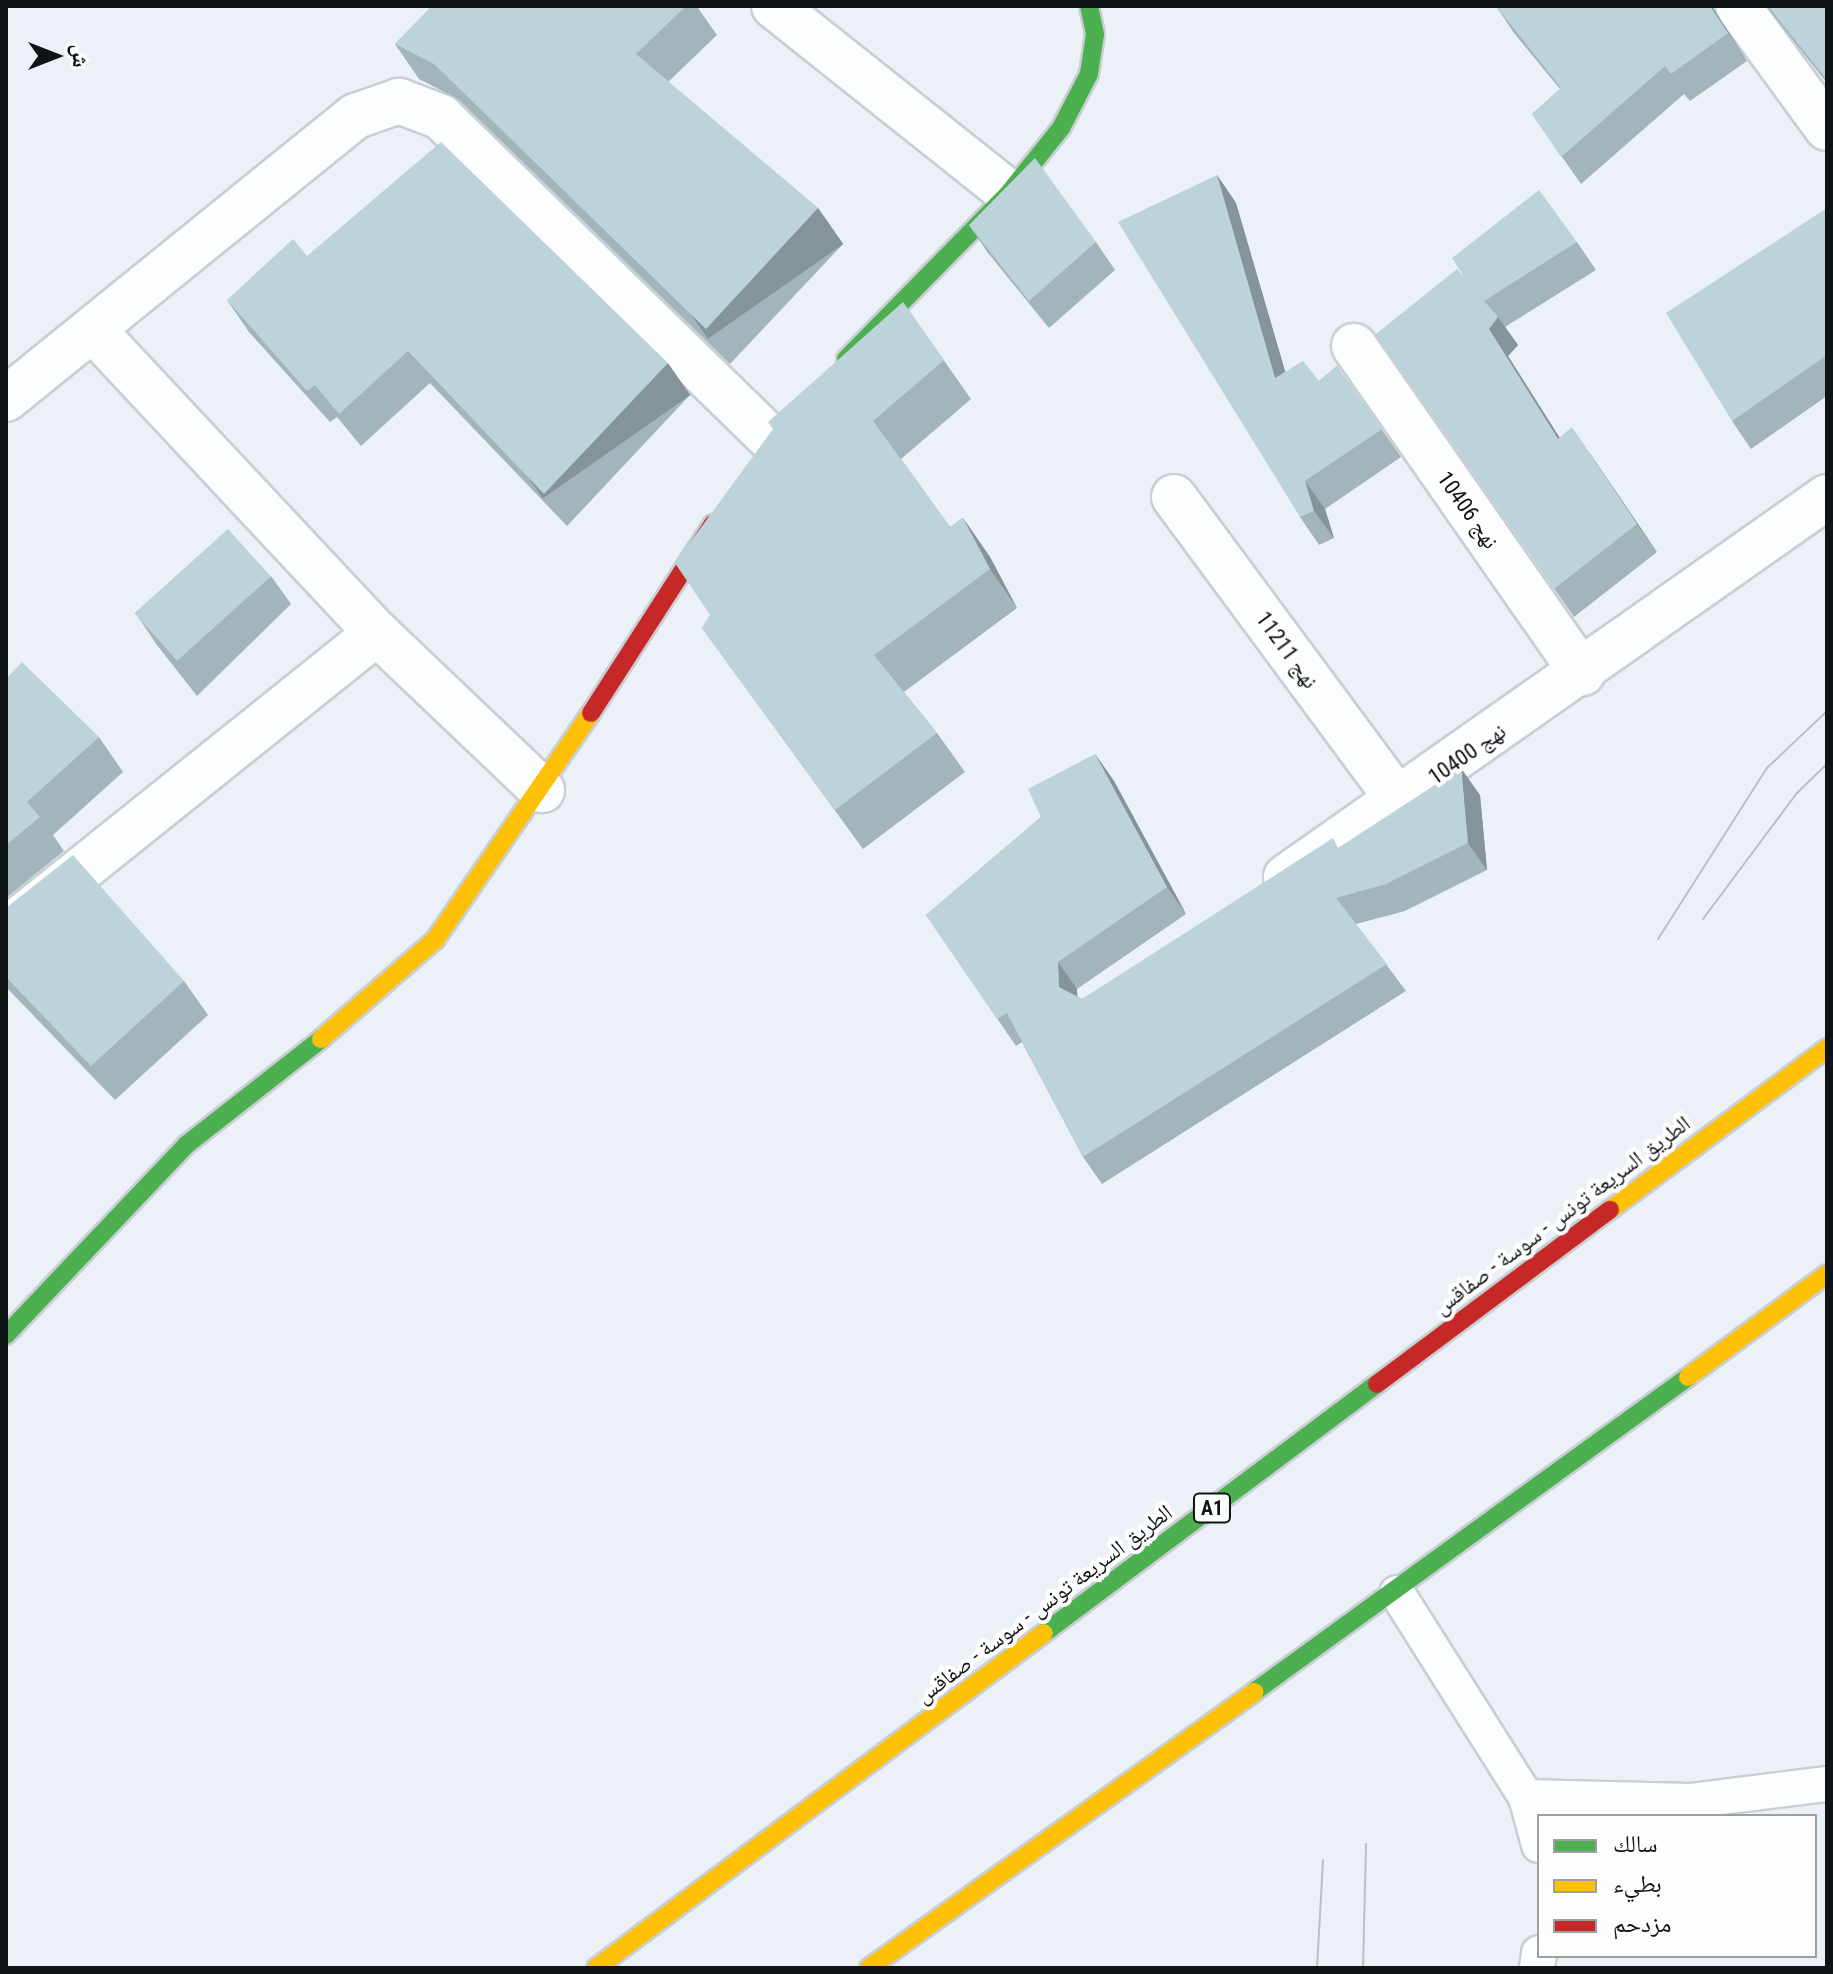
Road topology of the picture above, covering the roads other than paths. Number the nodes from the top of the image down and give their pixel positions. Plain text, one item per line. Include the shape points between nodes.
1 (774, 6) edge
2 (1089, 6) edge
3 (1738, 6) edge
4 (1827, 128) edge
5 (1009, 193) junction
6 (95, 332) junction
7 (1354, 346) dead end
8 (834, 370) edge
9 (6, 399) edge
10 (770, 438) edge
11 (1174, 497) dead end
12 (1827, 497) edge
13 (727, 502) edge
14 (377, 633) junction
15 (1582, 673) junction
16 (542, 790) junction
17 (1400, 802) junction
18 (1256, 897) edge
19 (6, 930) edge
20 (1827, 1048) edge
21 (1827, 1274) edge
22 (6, 1335) edge
23 (1397, 1593) junction
24 (1827, 1784) edge
25 (1526, 1797) junction
26 (1537, 1838) edge
27 (596, 1968) edge
28 (869, 1968) edge

1 - 5 street
2 - 5 main road via 1095,34 1077,103
3 - 4 street
5 - 8 main road
6 - 9 street
6 - 10 street via 356,116 399,101 441,117
6 - 14 street
7 - 15 street, نهج 10406
11 - 17 street, نهج 11211
12 - 15 street, نهج 10400
13 - 16 main road
14 - 16 street
14 - 19 street
15 - 17 street, نهج 10400
16 - 22 main road via 435,940 379,994 186,1145
17 - 18 street, نهج 10400
20 - 27 main road, الطريق السريعة تونس - سوسة - صفاقس / A1
21 - 23 main road
23 - 25 lane
23 - 28 main road via 1014,1858
24 - 25 lane via 1690,1801
25 - 26 lane

